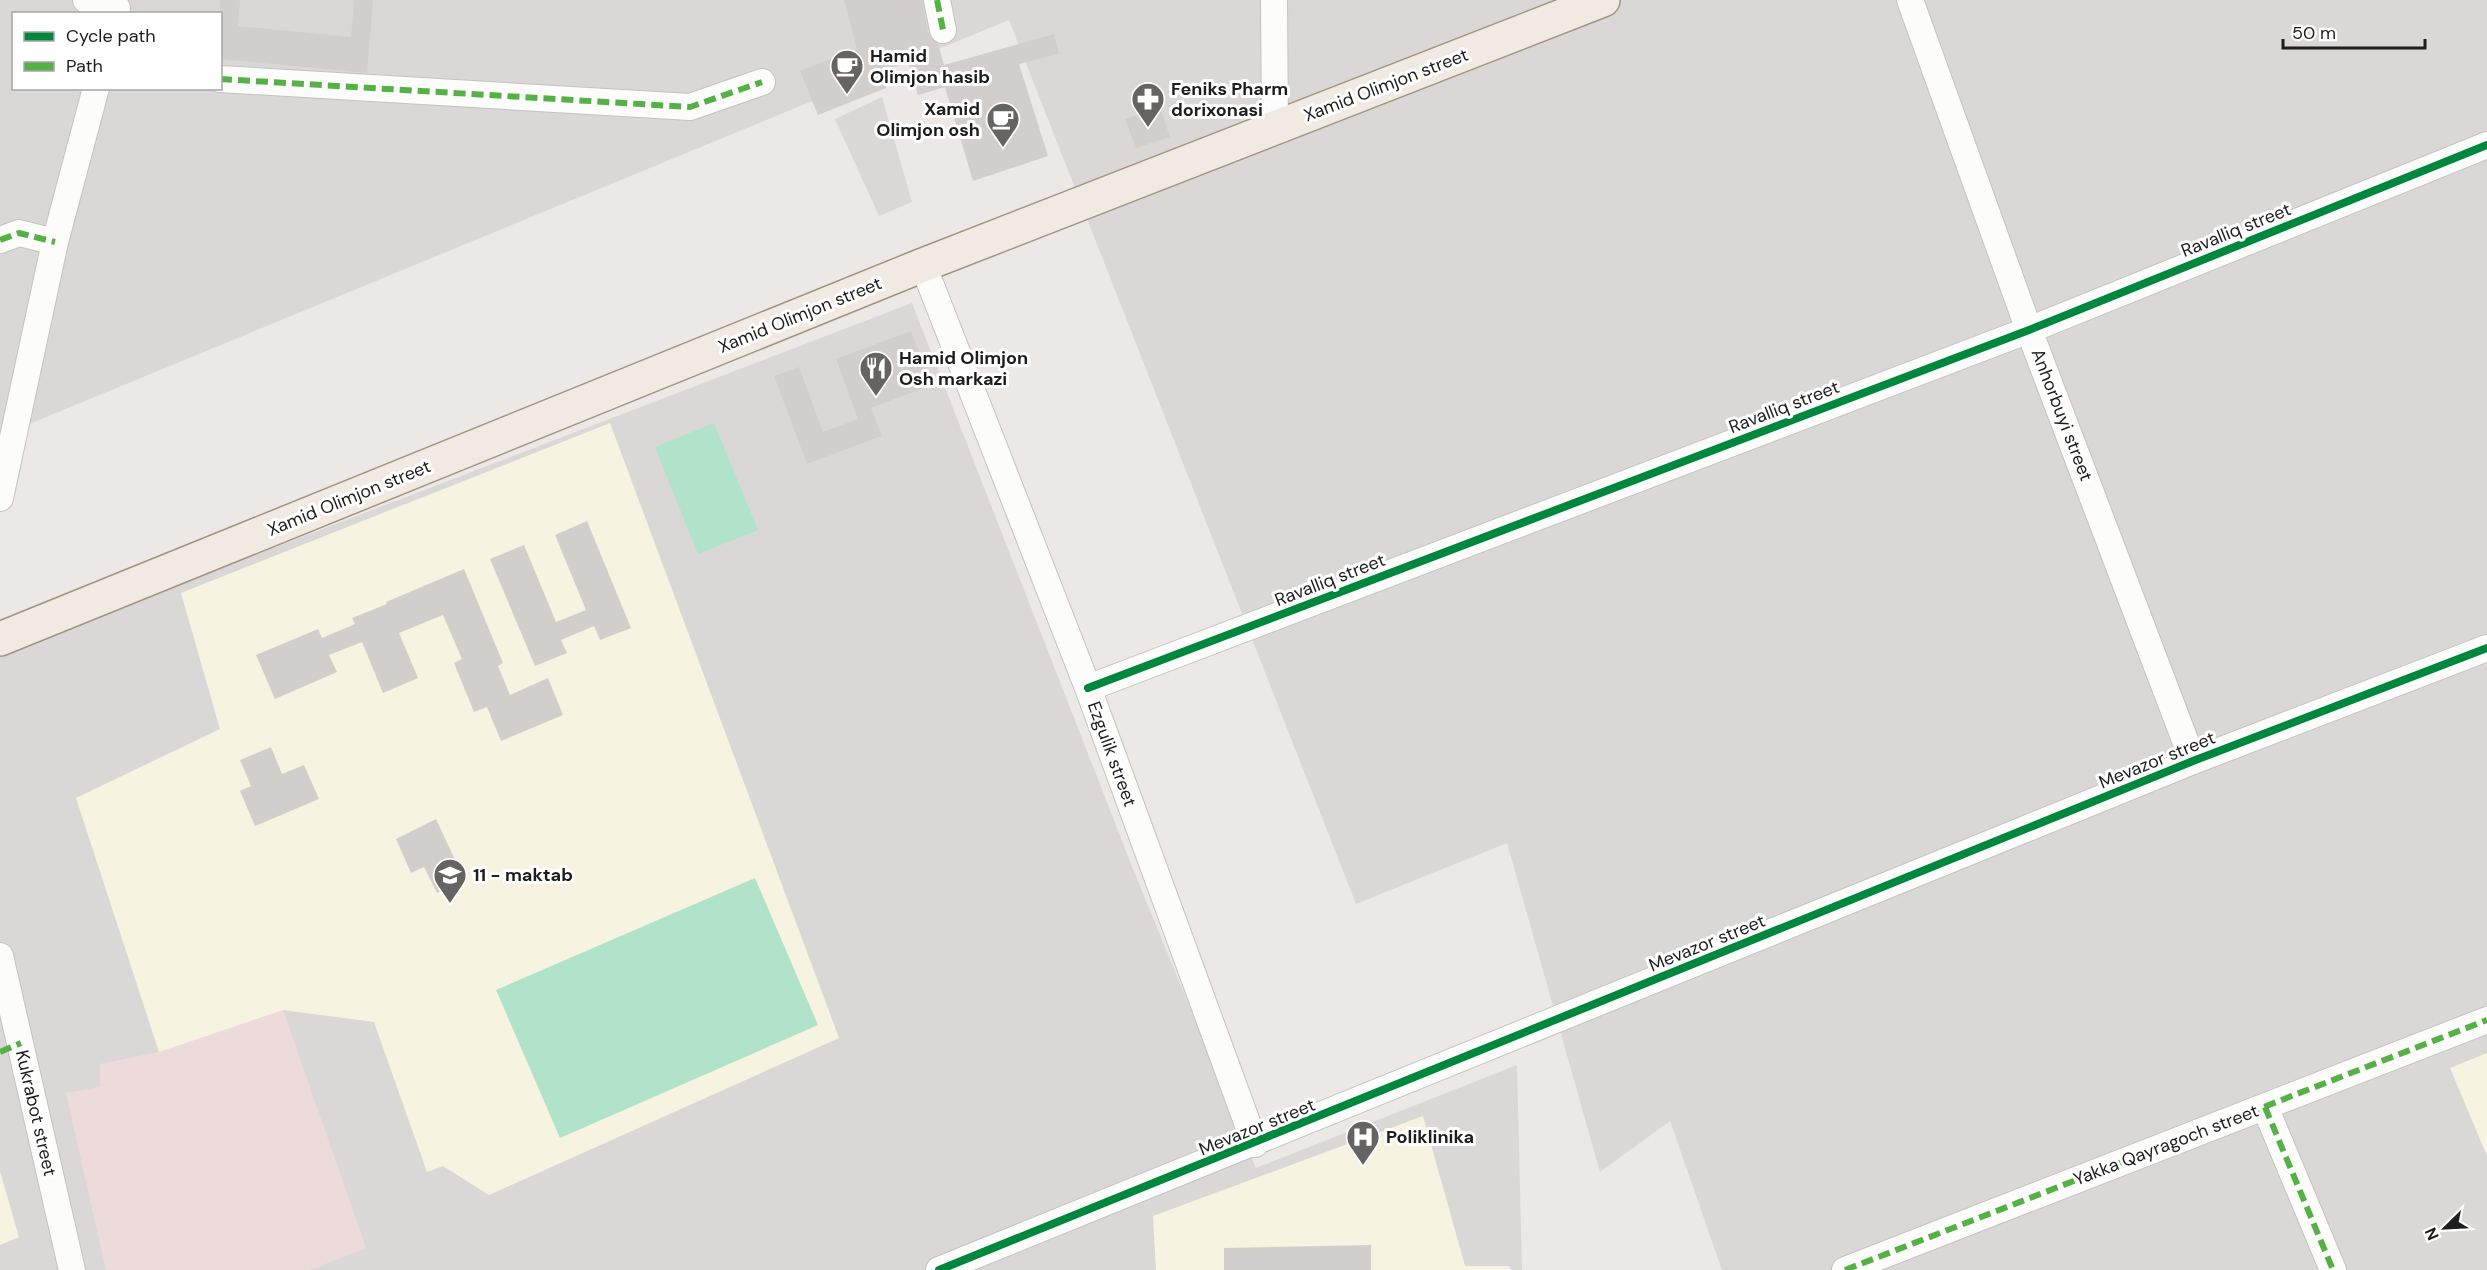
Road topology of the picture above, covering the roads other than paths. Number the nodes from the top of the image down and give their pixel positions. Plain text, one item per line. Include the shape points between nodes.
1 (86, 0) edge
2 (937, 0) edge
3 (1274, 0) edge
4 (1603, 0) edge
5 (1910, 0) edge
6 (118, 7) edge
7 (943, 30) dead end
8 (222, 79) edge
9 (762, 82) dead end
10 (95, 90) edge
11 (1275, 128) junction
12 (2487, 145) edge
13 (0, 240) edge
14 (55, 242) junction
15 (923, 265) junction
16 (2029, 330) junction
17 (0, 498) edge
18 (0, 639) edge
19 (2487, 648) edge
20 (1088, 688) junction
21 (2193, 761) junction
22 (0, 956) edge
23 (2487, 1020) edge
24 (10, 1047) edge
25 (2265, 1107) junction
26 (1255, 1144) junction
27 (72, 1270) edge
28 (939, 1270) edge
29 (1845, 1270) edge
30 (2333, 1270) edge

1 - 6 street
2 - 7 street
3 - 11 street
4 - 11 main road, Xamid Olimjon street
5 - 16 street, Anhorbuyi street
8 - 9 street via 690,107
10 - 14 street
11 - 15 main road, Xamid Olimjon street
12 - 16 street, Ravalliq street
13 - 14 street via 19,233
14 - 17 street
15 - 18 main road, Xamid Olimjon street
15 - 20 street, Ezgulik street
16 - 20 street, Ravalliq street
16 - 21 street, Anhorbuyi street
19 - 21 street, Mevazor street
20 - 26 street, Ezgulik street
21 - 26 street, Mevazor street
22 - 24 street, Kukrabot street
23 - 25 street, Yakka Qayragoch street
24 - 27 street, Kukrabot street
25 - 29 street, Yakka Qayragoch street
25 - 30 street
26 - 28 street, Mevazor street

